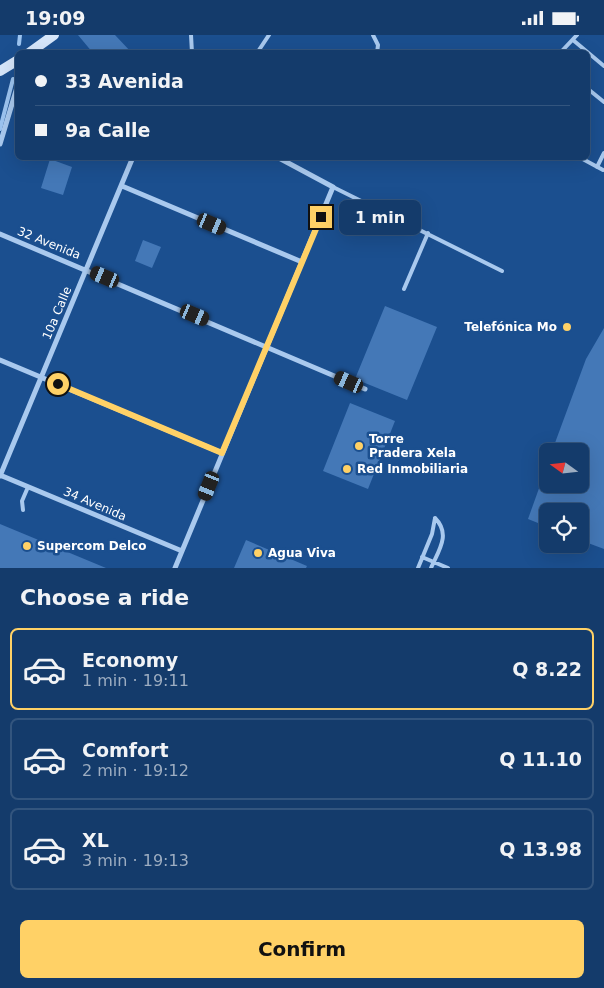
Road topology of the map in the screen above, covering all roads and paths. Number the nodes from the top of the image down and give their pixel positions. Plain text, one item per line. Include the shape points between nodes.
1 (54, 35) edge
2 (191, 35) edge
3 (269, 35) edge
4 (374, 35) edge
5 (577, 35) edge
6 (573, 40) junction
7 (41, 49) edge
8 (192, 50) edge
9 (259, 50) edge
10 (377, 50) edge
11 (563, 50) edge
12 (585, 50) edge
13 (590, 54) edge
14 (15, 62) edge
15 (604, 66) edge
16 (0, 71) edge
17 (590, 91) edge
18 (15, 93) edge
19 (604, 102) edge
20 (11, 105) junction
21 (15, 106) edge
22 (0, 144) edge
23 (604, 153) edge
24 (132, 160) edge
25 (283, 160) edge
26 (584, 160) edge
27 (596, 167) junction
28 (603, 170) edge
29 (122, 186) junction
30 (333, 187) junction
31 (0, 233) edge
32 (428, 233) junction
33 (302, 262) junction
34 (87, 269) junction
35 (502, 271) dead end
36 (404, 289) dead end
37 (267, 346) junction
38 (0, 360) edge
39 (41, 377) junction
40 (365, 389) dead end
41 (222, 453) junction
42 (0, 476) edge
43 (28, 487) junction
44 (23, 510) dead end
45 (182, 551) junction
46 (422, 557) junction
47 (434, 562) junction
48 (175, 568) edge
49 (418, 568) edge
50 (431, 568) edge
51 (448, 568) edge

1 - 7 main road
2 - 8 lane
3 - 9 lane
4 - 10 lane
5 - 6 lane
6 - 11 lane
6 - 12 lane
13 - 15 lane
14 - 16 main road
17 - 19 lane
18 - 20 street
20 - 21 street
20 - 22 street
23 - 27 lane
24 - 29 street, 10a Calle
25 - 30 street
26 - 27 lane
27 - 28 lane
29 - 33 street
29 - 34 street, 10a Calle
30 - 32 lane
30 - 33 street
31 - 34 street, 32 Avenida
32 - 35 lane
32 - 36 lane
33 - 37 street
34 - 37 street, 32 Avenida
34 - 39 street, 10a Calle
37 - 40 street, 32 Avenida
37 - 41 street
38 - 39 street
39 - 41 street
39 - 42 street, 10a Calle
41 - 45 street
42 - 43 street, 34 Avenida
43 - 44 lane via 22,501
43 - 45 street, 34 Avenida
45 - 48 street
46 - 47 lane
46 - 47 lane via 435,518 444,535
46 - 49 lane
47 - 50 lane
47 - 51 lane

